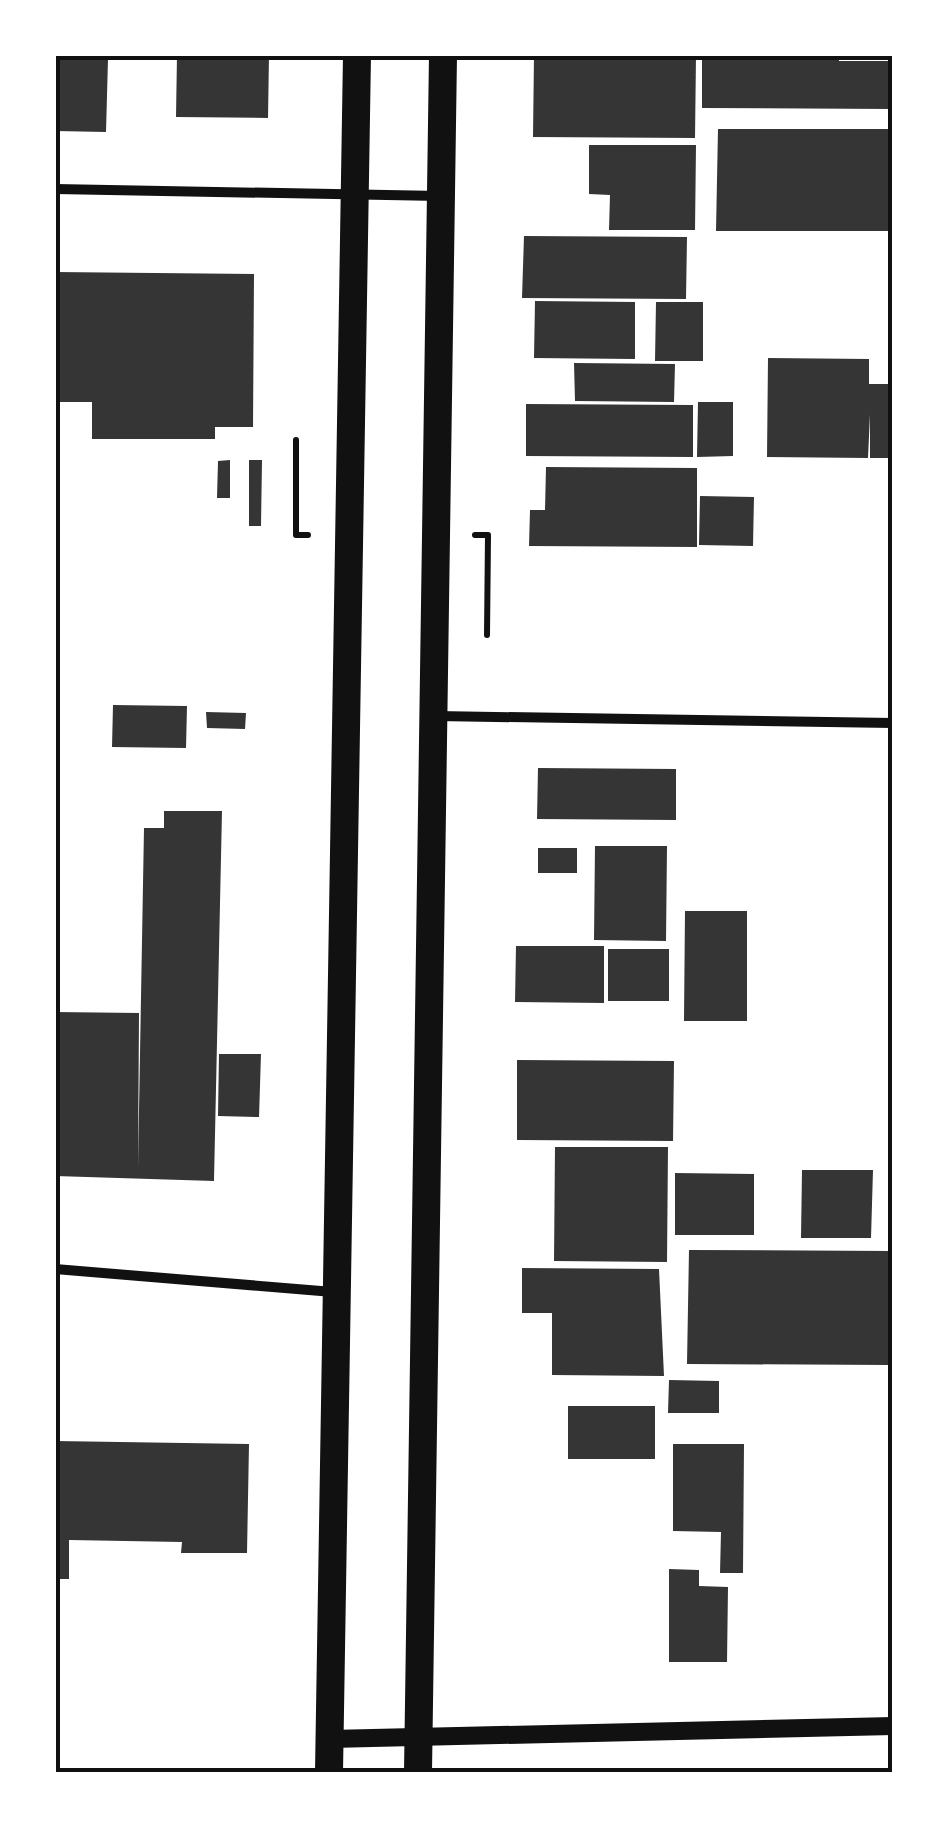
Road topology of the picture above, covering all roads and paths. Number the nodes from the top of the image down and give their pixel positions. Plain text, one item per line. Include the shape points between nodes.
1 (357, 55) edge
2 (443, 55) edge
3 (55, 188) edge
4 (355, 195) junction
5 (440, 196) junction
6 (296, 440) dead end
7 (488, 534) dead end
8 (296, 535) dead end
9 (488, 636) dead end
10 (436, 716) junction
11 (893, 723) edge
12 (55, 1268) edge
13 (337, 1293) junction
14 (893, 1726) edge
15 (330, 1738) junction
16 (418, 1738) junction
17 (330, 1772) edge
18 (418, 1772) edge

1 - 4 highway
2 - 5 highway
3 - 4 street
4 - 5 street
4 - 13 highway
5 - 10 highway
6 - 8 path
7 - 9 path
10 - 11 street
10 - 16 highway
12 - 13 street
13 - 15 highway
14 - 16 street
15 - 16 street
15 - 17 highway
16 - 18 highway

